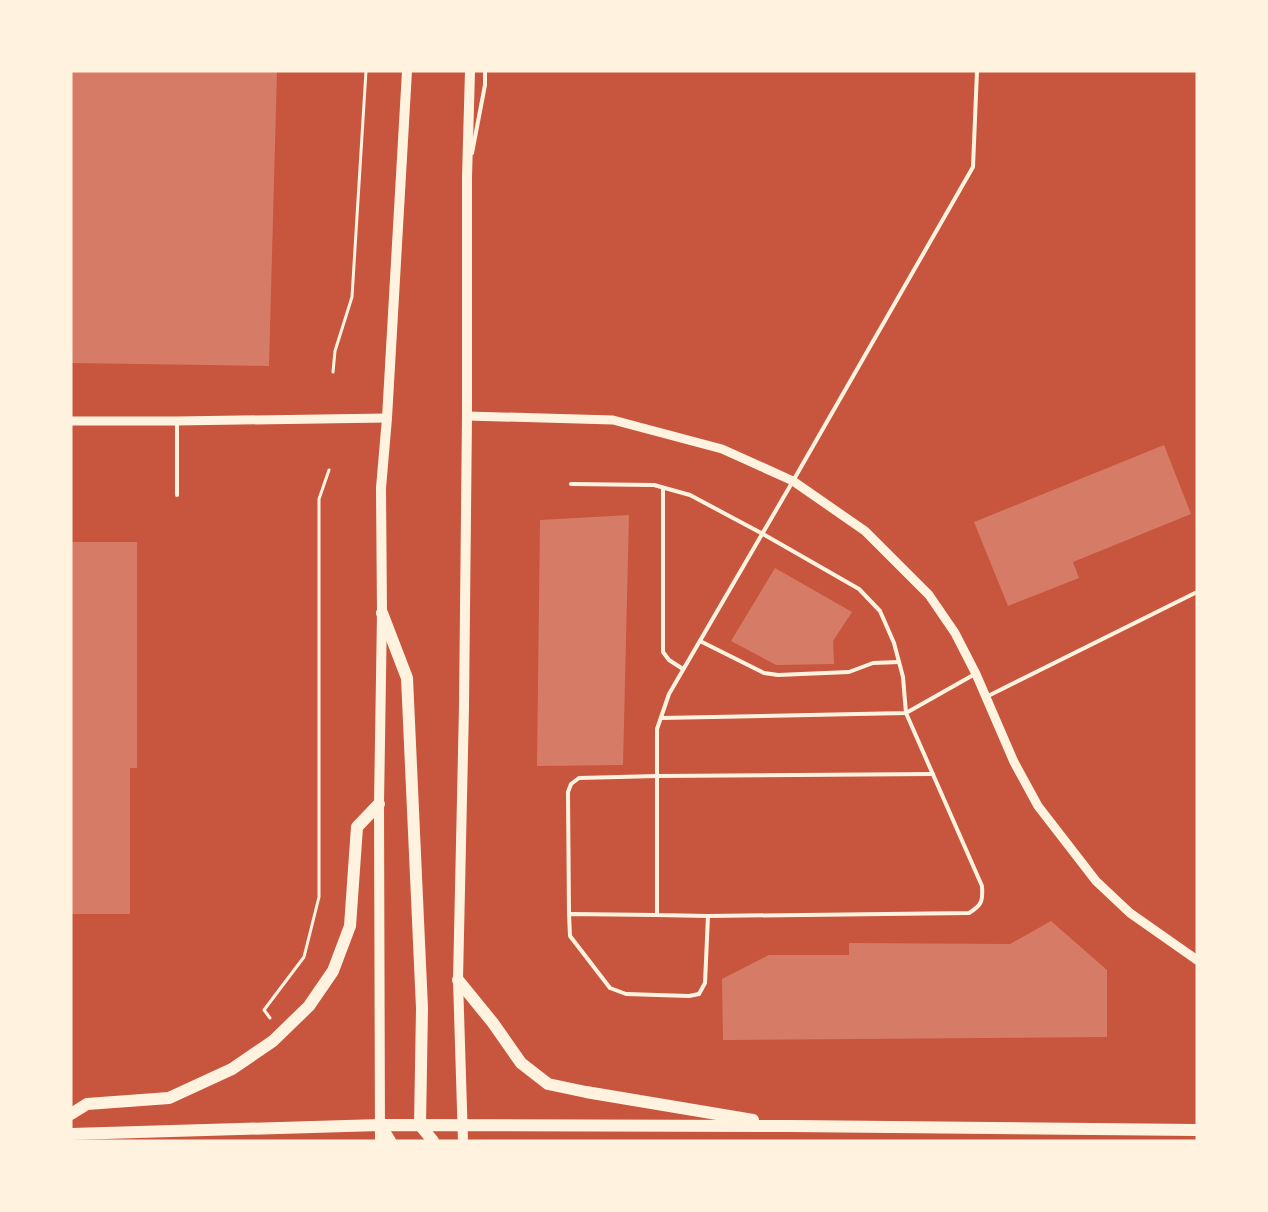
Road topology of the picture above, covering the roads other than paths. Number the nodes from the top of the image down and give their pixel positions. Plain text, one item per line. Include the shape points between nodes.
1 (407, 71) edge
2 (470, 71) edge
3 (485, 71) edge
4 (977, 71) edge
5 (467, 177) junction
6 (467, 416) junction
7 (387, 418) junction
8 (71, 421) edge
9 (177, 421) junction
10 (793, 481) junction
11 (572, 484) dead end
12 (663, 488) junction
13 (177, 495) dead end
14 (763, 534) junction
15 (1197, 592) edge
16 (382, 613) junction
17 (700, 640) junction
18 (898, 662) junction
19 (683, 669) junction
20 (976, 674) junction
21 (986, 697) junction
22 (906, 713) junction
23 (661, 718) junction
24 (933, 774) junction
25 (658, 776) junction
26 (379, 804) junction
27 (569, 914) junction
28 (657, 915) junction
29 (708, 916) junction
30 (1197, 960) edge
31 (458, 980) junction
32 (71, 1114) edge
33 (380, 1125) junction
34 (420, 1125) junction
35 (463, 1126) junction
36 (790, 1126) junction
37 (1197, 1130) edge
38 (71, 1134) edge
39 (380, 1141) edge
40 (390, 1141) edge
41 (433, 1141) edge
42 (463, 1141) edge

1 - 7 main road
2 - 5 main road
3 - 5 lane
4 - 10 lane via 973,167
5 - 6 main road
6 - 10 street via 613,420 722,449
6 - 31 main road
7 - 9 street
7 - 16 main road via 381,488
8 - 9 street
9 - 13 lane
10 - 14 lane
10 - 20 street via 865,531 929,595 955,632
11 - 12 lane via 654,485
12 - 14 lane via 690,496
12 - 19 lane via 663,652
14 - 17 lane
14 - 18 lane via 859,589 880,611 894,643
15 - 21 lane
16 - 26 main road
16 - 34 main road via 407,678 422,1008
17 - 18 lane via 764,673 778,675 849,672 872,663
17 - 19 lane
18 - 22 lane via 903,677
19 - 23 lane via 669,694
20 - 21 street
20 - 22 lane
21 - 30 street via 1014,762 1038,806 1096,881 1130,914
22 - 23 lane
22 - 24 lane
23 - 25 lane
24 - 25 lane
24 - 29 lane via 982,886 983,898 979,907 969,913
25 - 27 lane via 579,778 572,784 568,792
25 - 28 lane
26 - 32 main road via 357,827 350,926 333,971 309,1006 273,1041 232,1068 169,1098 86,1104
26 - 33 main road
27 - 28 lane
27 - 29 lane via 570,936 610,988 626,994 689,996 699,994 705,983
28 - 29 lane
31 - 35 main road
31 - 36 main road via 522,1063 548,1084
33 - 34 main road
33 - 38 main road
33 - 39 main road
33 - 40 main road
34 - 35 main road
34 - 41 main road
35 - 36 main road
35 - 42 main road
36 - 37 main road

